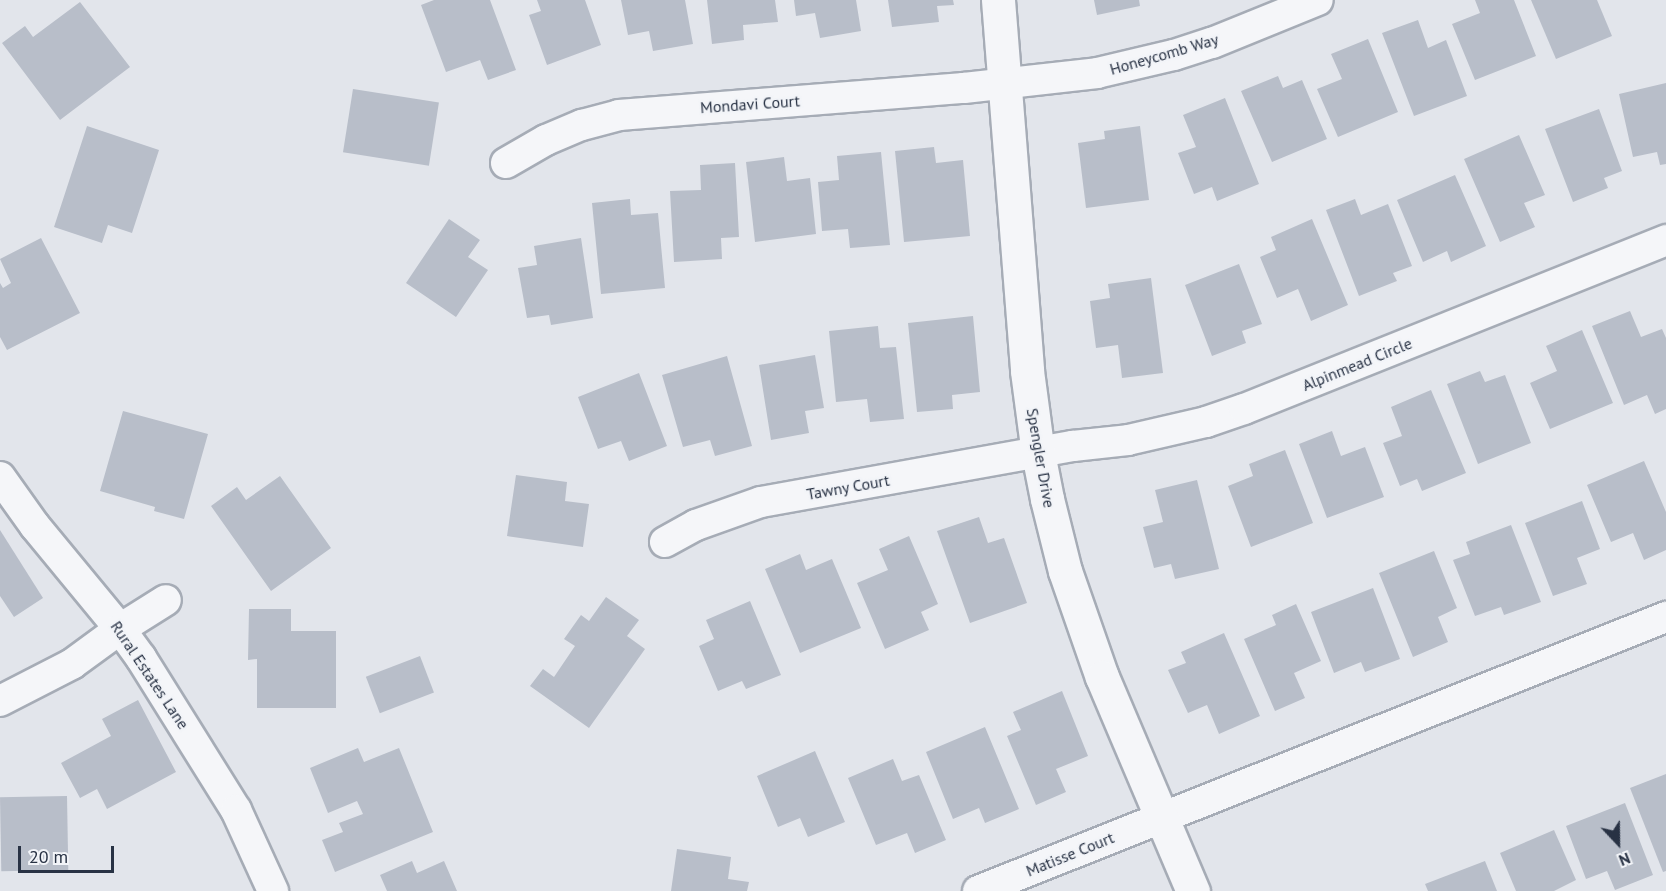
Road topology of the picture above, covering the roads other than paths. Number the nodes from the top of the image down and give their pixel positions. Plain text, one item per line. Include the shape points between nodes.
1 (998, 0) edge
2 (1318, 0) edge
3 (1004, 84) junction
4 (506, 163) dead end
5 (1666, 240) edge
6 (1038, 453) junction
7 (0, 477) edge
8 (664, 542) dead end
9 (166, 600) dead end
10 (1666, 617) edge
11 (120, 629) junction
12 (0, 701) edge
13 (1162, 817) junction
14 (273, 891) edge
15 (978, 891) edge
16 (1193, 891) edge

1 - 3 street, Spengler Drive
2 - 3 street, Honeycomb Way via 1174,55 1096,73
3 - 4 street, Mondavi Court via 619,116 582,125
3 - 6 street, Spengler Drive via 1027,371
5 - 6 street, Alpinmead Circle via 1244,410 1128,440
6 - 8 street, Tawny Court via 761,502 696,525
6 - 13 street, Spengler Drive via 1065,571 1102,677
7 - 11 street, Rural Estates Lane
9 - 11 street
10 - 13 street
11 - 12 street via 72,664
11 - 14 street, Rural Estates Lane via 236,810
13 - 15 street, Matisse Court
13 - 16 street, Spengler Drive

